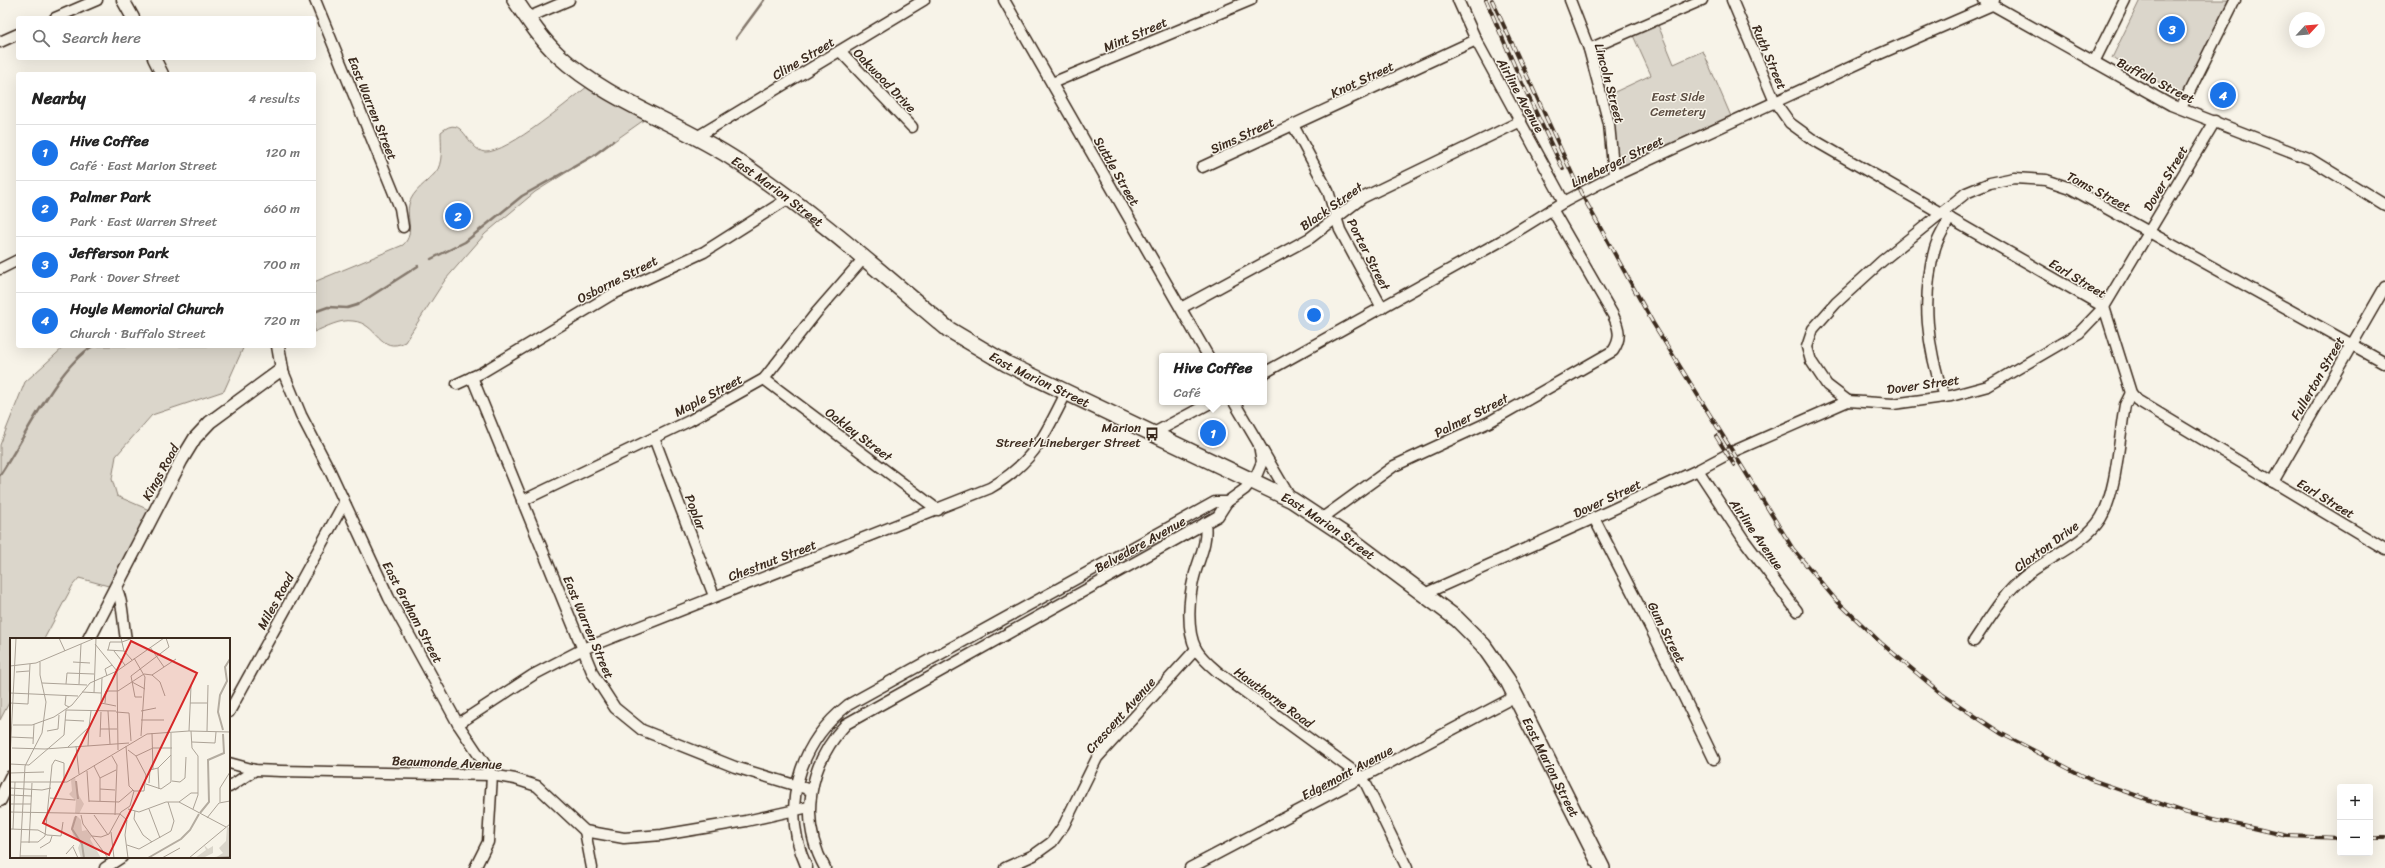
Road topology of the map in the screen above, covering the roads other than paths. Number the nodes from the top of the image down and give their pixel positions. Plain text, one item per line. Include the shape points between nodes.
1 (96, 0) edge
2 (123, 0) edge
3 (315, 0) edge
4 (515, 0) edge
5 (569, 0) edge
6 (924, 0) edge
7 (1004, 0) edge
8 (1251, 0) edge
9 (1458, 0) edge
10 (1570, 0) edge
11 (1702, 0) edge
12 (1732, 0) edge
13 (2125, 0) edge
14 (2235, 0) edge
15 (1990, 2) edge
16 (60, 16) edge
17 (132, 16) edge
18 (527, 18) junction
19 (16, 35) edge
20 (1476, 40) junction
21 (0, 42) edge
22 (1589, 49) junction
23 (840, 52) junction
24 (155, 60) edge
25 (2094, 62) junction
26 (161, 72) edge
27 (1052, 83) junction
28 (1775, 102) junction
29 (2181, 108) junction
30 (1521, 120) junction
31 (2215, 121) junction
32 (1293, 125) junction
33 (912, 127) dead end
34 (695, 138) junction
35 (1202, 167) dead end
36 (1614, 176) junction
37 (789, 198) junction
38 (1564, 202) junction
39 (2385, 205) edge
40 (1552, 209) junction
41 (1940, 212) junction
42 (1336, 217) junction
43 (1950, 218) junction
44 (403, 227) dead end
45 (2148, 232) junction
46 (864, 258) junction
47 (16, 261) edge
48 (0, 269) edge
49 (2385, 287) edge
50 (2104, 307) junction
51 (1181, 308) junction
52 (1382, 308) junction
53 (2351, 344) junction
54 (278, 348) edge
55 (1206, 353) edge
56 (2385, 364) edge
57 (282, 369) junction
58 (1267, 372) edge
59 (472, 377) junction
60 (764, 379) junction
61 (457, 384) dead end
62 (1066, 393) junction
63 (2131, 393) junction
64 (1944, 397) junction
65 (1848, 401) junction
66 (1206, 405) edge
67 (1236, 405) edge
68 (1152, 434) junction
69 (654, 438) junction
70 (1260, 445) junction
71 (1698, 470) junction
72 (1252, 481) junction
73 (2273, 482) junction
74 (1292, 500) junction
75 (522, 501) junction
76 (1227, 502) junction
77 (344, 503) junction
78 (938, 510) junction
79 (1594, 518) junction
80 (1322, 519) junction
81 (1205, 523) junction
82 (2385, 549) edge
83 (116, 588) junction
84 (1054, 590) junction
85 (1424, 594) junction
86 (714, 596) junction
87 (1060, 603) junction
88 (1797, 611) dead end
89 (90, 638) edge
90 (126, 638) edge
91 (1974, 641) dead end
92 (583, 649) junction
93 (1196, 649) junction
94 (903, 675) junction
95 (910, 687) junction
96 (1516, 696) junction
97 (230, 710) edge
98 (458, 724) junction
99 (1714, 759) dead end
100 (230, 763) edge
101 (255, 770) junction
102 (492, 775) junction
103 (1363, 778) junction
104 (10, 779) edge
105 (796, 785) junction
106 (230, 786) edge
107 (811, 790) junction
108 (0, 800) edge
109 (809, 807) junction
110 (793, 811) junction
111 (585, 832) junction
112 (120, 858) edge
113 (105, 868) edge
114 (475, 868) edge
115 (592, 868) edge
116 (807, 868) edge
117 (825, 868) edge
118 (1005, 868) edge
119 (1190, 868) edge
120 (1407, 868) edge
121 (1602, 868) edge

1 - 16 street
2 - 17 street
3 - 44 street, East Warren Street via 400,208
4 - 18 main road, East Marion Street
5 - 18 street
6 - 23 street, Cline Street
7 - 27 street, Suttle Street
8 - 27 street, Mint Street
9 - 20 street, Airline Avenue
10 - 22 street, Lincoln Street
11 - 22 street
12 - 28 street, Ruth Street
13 - 25 street
14 - 29 street
15 - 25 street, Buffalo Street
15 - 28 street, Lineberger Street
18 - 34 main road, East Marion Street via 541,38 579,73
19 - 21 street
20 - 30 street, Airline Avenue
20 - 32 street, Knot Street
22 - 36 street, Lincoln Street via 1609,124
23 - 33 street, Oakwood Drive
23 - 34 street, Cline Street
24 - 26 street
25 - 29 street, Buffalo Street
27 - 51 street, Suttle Street
28 - 36 street, Lineberger Street
28 - 41 street, Earl Street via 1790,123 1799,130
29 - 31 street, Buffalo Street
30 - 38 street, Airline Avenue
30 - 42 street, Black Street via 1362,198
31 - 39 street, Buffalo Street via 2310,159
31 - 45 street, Dover Street
32 - 35 street, Sims Street
32 - 42 street, Porter Street via 1328,191
34 - 37 main road, East Marion Street via 729,156
36 - 38 street, Lineberger Street
37 - 46 main road, East Marion Street
37 - 59 street, Osborne Street via 704,252 611,295
38 - 40 street, Lineberger Street
40 - 52 street, Lineberger Street
40 - 80 street, Palmer Street via 1618,327 1618,344 1610,354 1482,425 1394,466
41 - 43 street, Earl Street
41 - 45 street, Toms Street via 1956,199 1978,187 2002,180 2033,178 2070,188
41 - 65 street, Toms Street via 1836,303 1813,329 1807,347 1811,361 1827,385
42 - 51 street, Black Street via 1310,238
42 - 52 street, Porter Street via 1340,230
43 - 50 street, Earl Street
43 - 64 street via 1935,247 1926,306 1928,338
45 - 50 street, Dover Street
45 - 53 street, Toms Street
46 - 60 street, Maple Street via 807,323
46 - 62 main road, East Marion Street via 948,329 1007,364
47 - 48 street
49 - 53 street, Fullerton Street
50 - 63 street, Earl Street
50 - 64 street, Dover Street via 2079,333 1988,386
51 - 55 street, Suttle Street
52 - 58 street, Lineberger Street
53 - 56 street, Toms Street
53 - 73 street, Fullerton Street
54 - 57 street
57 - 77 street, East Graham Street via 301,415
57 - 83 street, Kings Road via 210,422 195,438
59 - 61 street, Osborne Street
59 - 75 street, East Warren Street
60 - 69 street, Maple Street
60 - 78 street, Oakley Street
62 - 68 main road, East Marion Street
62 - 78 street, Chestnut Street via 1038,445 1021,468 990,488
63 - 73 street, Earl Street via 2137,400
63 - 91 street, Claxton Drive via 2125,405 2111,491 2101,517 2090,531 2074,544 2018,582
64 - 65 street, Dover Street via 1893,404
65 - 71 street, Dover Street via 1732,452
66 - 68 street
67 - 70 street
68 - 72 main road, East Marion Street
69 - 75 street, Maple Street
69 - 86 street, Poplar
70 - 72 street via 1262,462
70 - 74 street
71 - 79 street, Dover Street
71 - 88 street, Airline Avenue via 1744,540
72 - 74 main road, East Marion Street
72 - 76 street, Belvedere Avenue
73 - 82 street, Earl Street
74 - 80 main road, East Marion Street
75 - 92 street, East Warren Street
76 - 81 street, Belvedere Avenue via 1220,514
76 - 84 street, Belvedere Avenue via 1213,502
77 - 97 street, Miles Road
77 - 98 street, East Graham Street via 388,598
78 - 86 street, Chestnut Street
79 - 85 street, Dover Street
79 - 99 street, Gum Street via 1652,629
80 - 85 main road, East Marion Street
81 - 87 street, Belvedere Avenue
81 - 93 street, Hawthorne Road via 1206,539 1194,577 1191,598 1191,629
83 - 89 street, Kings Road
83 - 90 street via 120,595 120,610
84 - 87 street
84 - 94 street, Belvedere Avenue
85 - 96 main road, East Marion Street via 1457,619 1482,645
86 - 92 street, Chestnut Street
87 - 95 street, Belvedere Avenue
92 - 98 street, Chestnut Street via 533,675
92 - 105 street, East Warren Street via 604,693 621,714 642,730 735,767
93 - 103 street, Hawthorne Road via 1219,674
93 - 118 street, Crescent Avenue via 1097,758 1064,824 1052,842 1034,855
94 - 95 street
94 - 105 street, Belvedere Avenue via 848,705 831,718 811,747
95 - 107 street, Belvedere Avenue via 846,724 826,749 814,774
96 - 103 street, Edgemont Avenue
96 - 121 main road, East Marion Street
98 - 102 street, East Graham Street
100 - 101 street, Beaumonde Avenue
101 - 102 street, Beaumonde Avenue
101 - 106 street
102 - 111 street, Beaumonde Avenue via 537,786
102 - 114 street via 488,842
103 - 119 street, Edgemont Avenue
103 - 120 street, Hawthorne Road
104 - 108 street
105 - 107 street, East Warren Street
105 - 110 street, Belvedere Avenue
107 - 109 street, Belvedere Avenue
109 - 110 street
109 - 117 street, Belvedere Avenue via 815,846
110 - 111 street via 662,836 624,838
110 - 116 street, Belvedere Avenue
111 - 115 street
112 - 113 street

